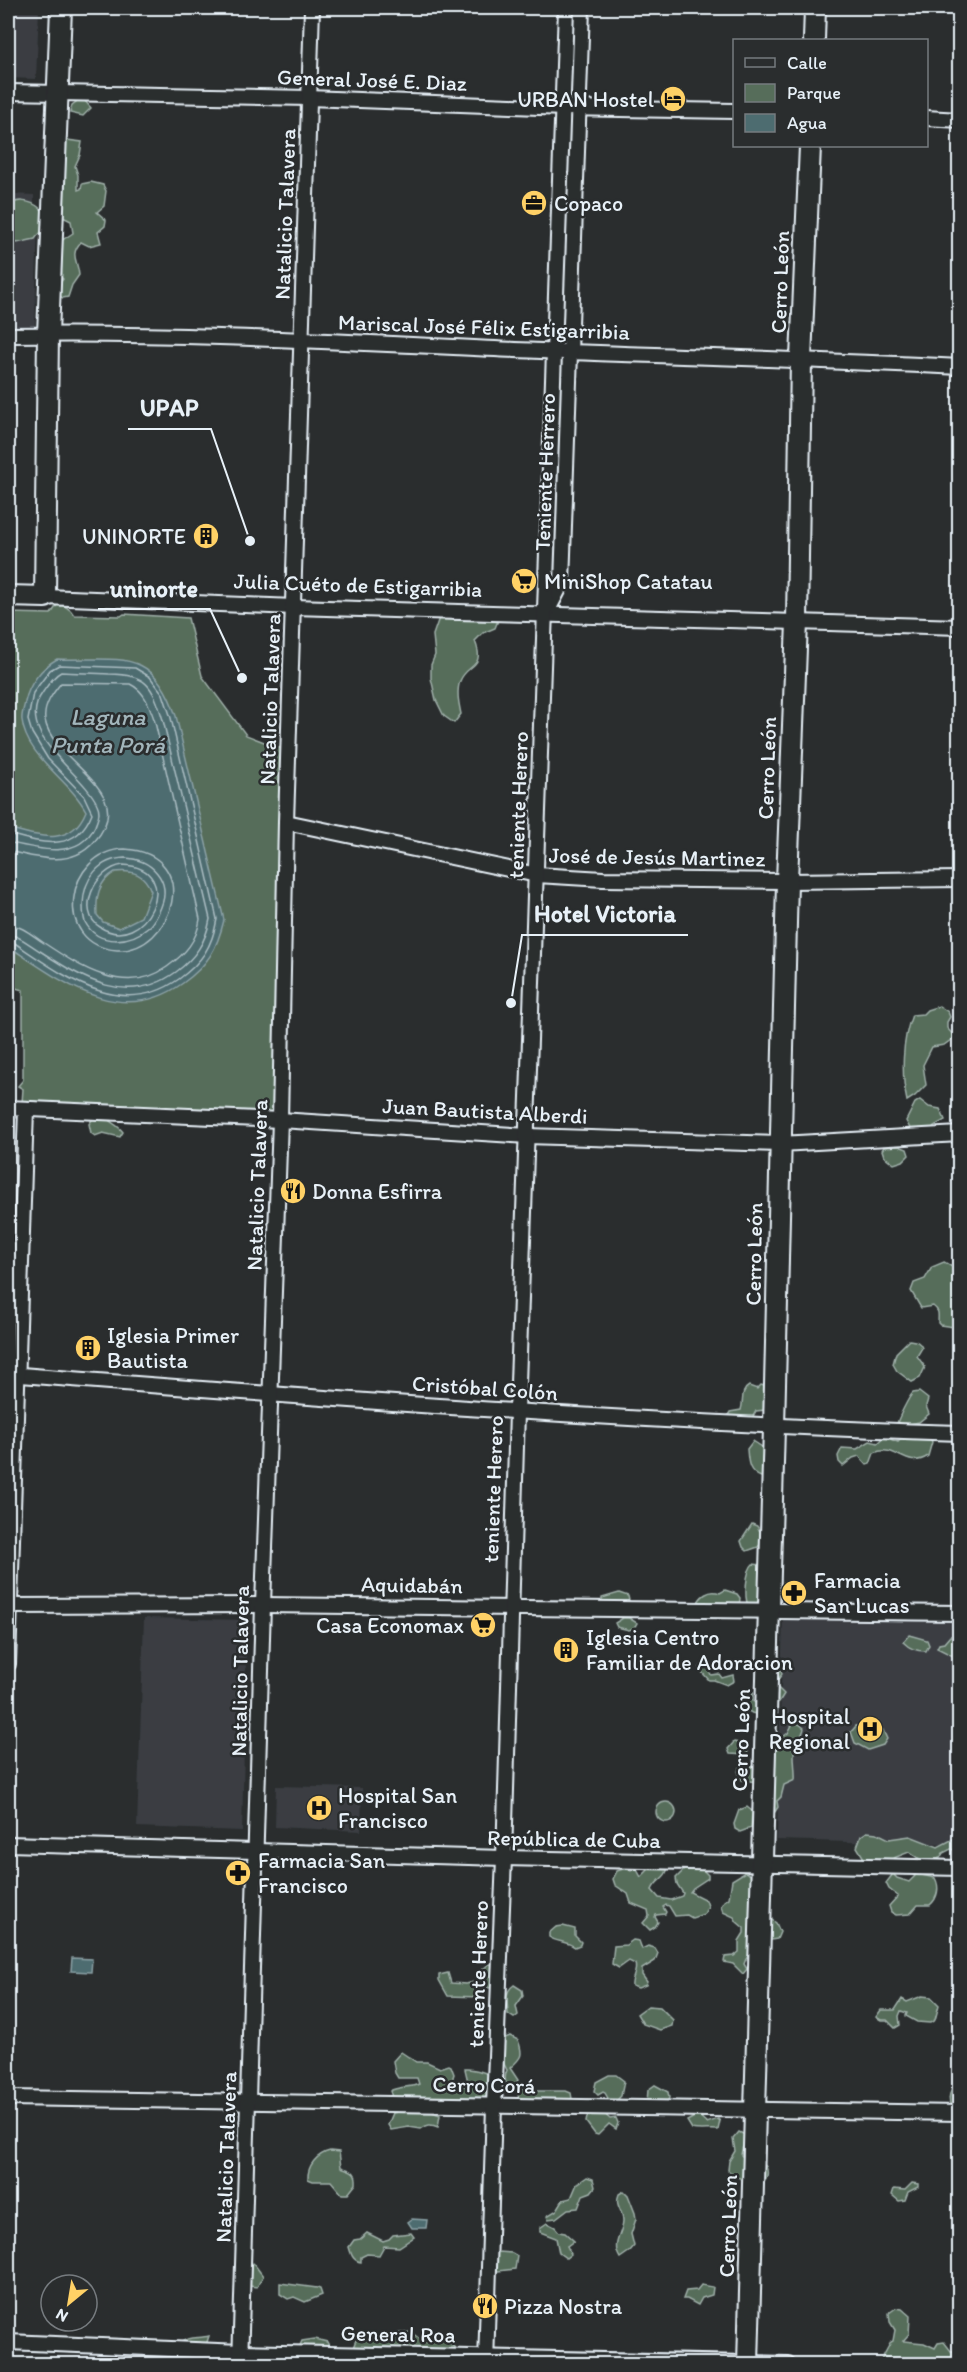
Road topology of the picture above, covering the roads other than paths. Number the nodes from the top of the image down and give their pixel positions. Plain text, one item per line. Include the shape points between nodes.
1 (61, 8) edge
2 (312, 8) edge
3 (566, 8) edge
4 (582, 8) edge
5 (815, 8) edge
6 (814, 39) edge
7 (8, 92) edge
8 (58, 93) junction
9 (309, 98) junction
10 (564, 108) junction
11 (579, 108) junction
12 (733, 111) edge
13 (928, 118) edge
14 (960, 120) edge
15 (810, 147) edge
16 (559, 238) junction
17 (575, 238) junction
18 (48, 334) junction
19 (8, 335) edge
20 (303, 340) junction
21 (554, 351) junction
22 (570, 351) junction
23 (801, 359) junction
24 (960, 367) edge
25 (8, 596) edge
26 (45, 597) junction
27 (294, 608) junction
28 (546, 615) junction
29 (797, 622) junction
30 (960, 627) edge
31 (286, 822) junction
32 (537, 874) junction
33 (960, 879) edge
34 (787, 881) junction
35 (8, 1108) edge
36 (26, 1109) junction
37 (280, 1120) junction
38 (960, 1134) edge
39 (527, 1136) junction
40 (780, 1144) junction
41 (12, 1375) edge
42 (270, 1394) junction
43 (517, 1412) junction
44 (774, 1427) junction
45 (960, 1433) edge
46 (262, 1605) junction
47 (8, 1606) edge
48 (510, 1607) junction
49 (768, 1611) junction
50 (960, 1613) edge
51 (8, 1664) edge
52 (8, 1844) edge
53 (257, 1850) junction
54 (504, 1858) junction
55 (761, 1864) junction
56 (960, 1868) edge
57 (8, 2098) edge
58 (249, 2102) junction
59 (494, 2106) junction
60 (756, 2111) junction
61 (960, 2113) edge
62 (8, 2342) edge
63 (241, 2358) edge
64 (486, 2361) edge
65 (748, 2364) edge
66 (788, 2364) edge

1 - 8 street
2 - 9 street, Natalicio Talavera
3 - 10 street, Teniente Herrero
4 - 11 street, Teniente Herrero
5 - 6 street
7 - 8 street, General José E. Diaz
8 - 9 street, General José E. Diaz
8 - 18 street
9 - 10 street, General José E. Diaz
9 - 20 street, Natalicio Talavera
10 - 11 street, General José E. Diaz
10 - 16 street, Teniente Herrero
11 - 12 street, General José E. Diaz
11 - 17 street, Teniente Herrero
13 - 14 street
15 - 23 street, Cerro León
16 - 17 street
16 - 21 street, Teniente Herrero
17 - 22 street, Teniente Herrero
18 - 19 street, Mariscal José Félix Estigarribia
18 - 20 street, Mariscal José Félix Estigarribia
18 - 26 street
20 - 21 street, Mariscal José Félix Estigarribia
20 - 27 street, Natalicio Talavera
21 - 22 street, Mariscal José Félix Estigarribia
21 - 28 street, Teniente Herrero
22 - 23 street, Mariscal José Félix Estigarribia
22 - 28 street, Teniente Herrero via 562,583
23 - 24 street, Mariscal José Félix Estigarribia
23 - 29 street, Cerro León
25 - 26 street, Julia Cuéto de Estigarribia
26 - 27 street, Julia Cuéto de Estigarribia
27 - 28 street, Julia Cuéto de Estigarribia
27 - 31 street, Natalicio Talavera
28 - 29 street, Julia Cuéto de Estigarribia
28 - 32 street, teniente Herero
29 - 30 street, Julia Cuéto de Estigarribia
29 - 34 street, Cerro León
31 - 32 street, José de Jesús Martinez
31 - 37 street, Natalicio Talavera
32 - 34 street, José de Jesús Martinez via 603,879
32 - 39 street, teniente Herero
33 - 34 street, José de Jesús Martinez
34 - 40 street, Cerro León
35 - 36 street, Juan Bautista Alberdi
36 - 37 street, Juan Bautista Alberdi
36 - 41 street
37 - 39 street, Juan Bautista Alberdi
37 - 42 street, Natalicio Talavera
38 - 40 street, Juan Bautista Alberdi
39 - 40 street, Juan Bautista Alberdi
39 - 43 street, teniente Herero
40 - 44 street, Cerro León
41 - 42 street, Cristóbal Colón
41 - 47 street
42 - 43 street, Cristóbal Colón
42 - 46 street, Natalicio Talavera
43 - 44 street, Cristóbal Colón
43 - 48 street, teniente Herero
44 - 45 street, Cristóbal Colón
44 - 49 street, Cerro León
46 - 47 street, Aquidabán
46 - 48 street, Aquidabán
46 - 53 street, Natalicio Talavera
47 - 51 street
48 - 49 street, Aquidabán
48 - 54 street, teniente Herero
49 - 50 street, Aquidabán
49 - 55 street, Cerro León
52 - 53 street, República de Cuba
53 - 54 street, República de Cuba
53 - 58 street, Natalicio Talavera
54 - 55 street, República de Cuba
54 - 59 street, teniente Herero
55 - 56 street, República de Cuba
55 - 60 street, Cerro León
57 - 58 street, Cerro Corá
58 - 59 street, Cerro Corá
58 - 63 street, Natalicio Talavera
59 - 60 street, Cerro Corá
59 - 64 street, teniente Herero
60 - 61 street, Cerro Corá
60 - 65 street, Cerro León
62 - 63 street, General Roa
63 - 64 street, General Roa
64 - 65 street, General Roa
65 - 66 street, General Roa

